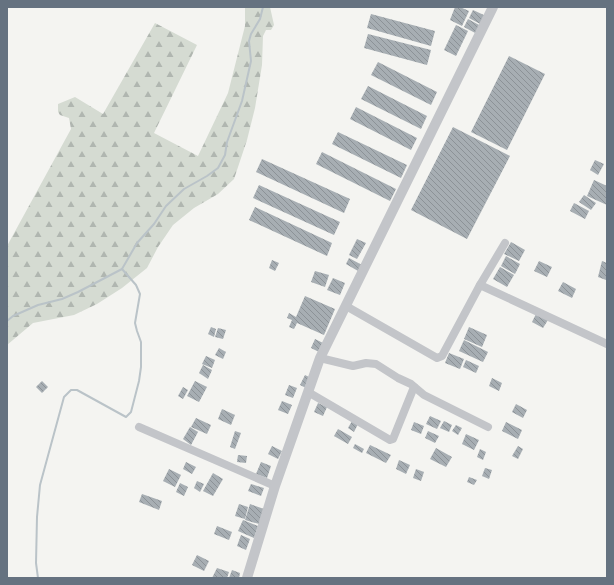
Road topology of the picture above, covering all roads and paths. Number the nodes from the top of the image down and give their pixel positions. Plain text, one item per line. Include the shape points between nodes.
1 (493, 7) edge
2 (504, 243) dead end
3 (480, 285) junction
4 (346, 306) junction
5 (607, 344) edge
6 (320, 358) junction
7 (414, 387) junction
8 (308, 392) junction
9 (139, 427) dead end
10 (488, 427) dead end
11 (275, 486) junction
12 (246, 578) edge

1 - 4 street
2 - 3 street
3 - 4 street via 440,358
3 - 5 street
4 - 6 street
6 - 7 street via 353,366 376,364
6 - 8 street
7 - 8 street via 394,439 390,440
7 - 10 street via 424,395
8 - 11 street
9 - 11 street
11 - 12 street

